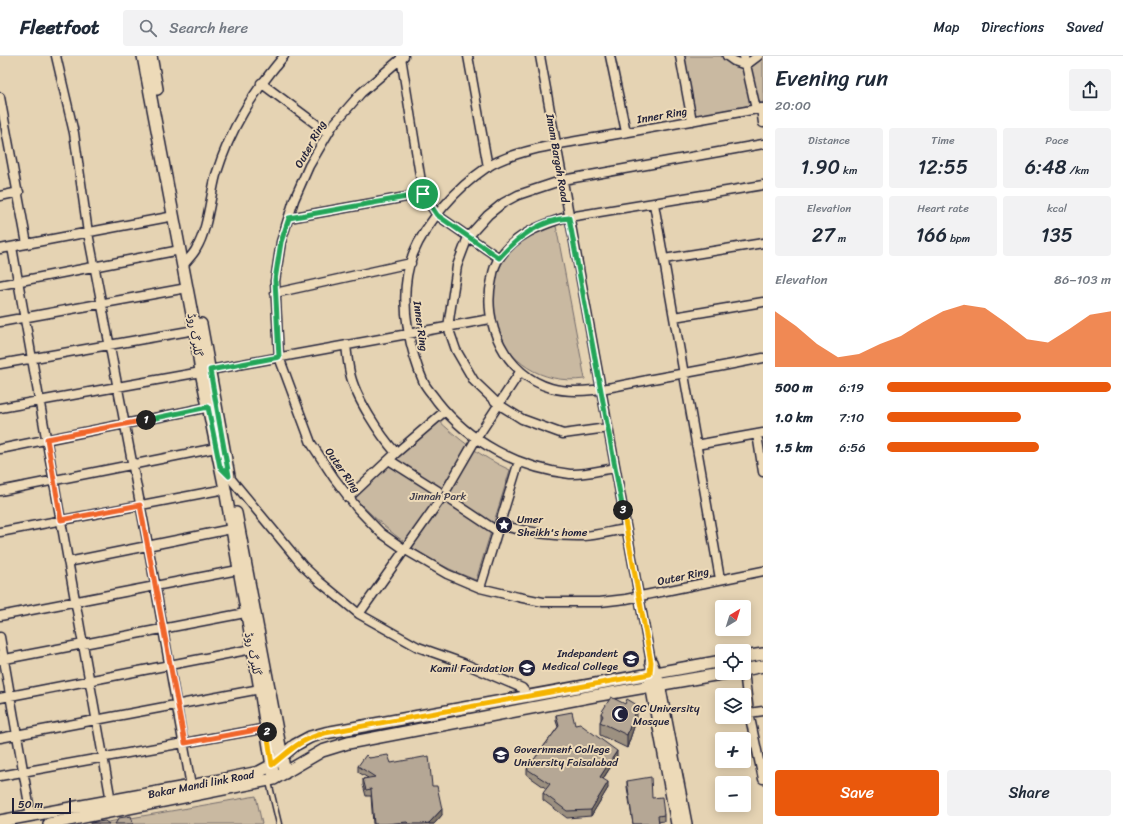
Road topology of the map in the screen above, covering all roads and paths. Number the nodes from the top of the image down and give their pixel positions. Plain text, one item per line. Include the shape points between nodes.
1 (56, 56) edge
2 (143, 56) edge
3 (151, 56) edge
4 (284, 56) edge
5 (468, 56) edge
6 (540, 56) edge
7 (610, 56) edge
8 (681, 56) edge
9 (727, 56) edge
10 (744, 56) edge
11 (758, 56) edge
12 (402, 57) edge
13 (746, 64) junction
14 (261, 83) junction
15 (0, 97) edge
16 (760, 108) edge
17 (692, 120) junction
18 (763, 123) edge
19 (626, 132) junction
20 (328, 133) junction
21 (4, 140) edge
22 (763, 144) edge
23 (556, 145) junction
24 (488, 167) junction
25 (563, 180) junction
26 (763, 185) edge
27 (19, 192) junction
28 (423, 194) junction
29 (0, 196) edge
30 (654, 204) junction
31 (437, 215) junction
32 (174, 216) junction
33 (289, 218) junction
34 (569, 218) junction
35 (88, 233) junction
36 (468, 237) junction
37 (763, 243) edge
38 (27, 244) junction
39 (12, 247) junction
40 (0, 249) edge
41 (184, 258) junction
42 (499, 258) junction
43 (664, 259) junction
44 (410, 263) junction
45 (96, 266) junction
46 (19, 282) junction
47 (0, 285) edge
48 (187, 288) junction
49 (275, 293) junction
50 (763, 302) edge
51 (103, 304) junction
52 (674, 317) junction
53 (25, 318) junction
54 (490, 319) junction
55 (0, 322) edge
56 (448, 327) junction
57 (195, 330) junction
58 (409, 334) junction
59 (111, 345) junction
60 (346, 345) junction
61 (279, 357) junction
62 (763, 358) edge
63 (32, 359) junction
64 (0, 364) edge
65 (206, 371) junction
66 (520, 372) junction
67 (684, 373) junction
68 (118, 386) junction
69 (600, 389) junction
70 (40, 401) junction
71 (498, 404) junction
72 (208, 407) junction
73 (0, 408) edge
74 (445, 411) junction
75 (126, 424) junction
76 (607, 428) junction
77 (760, 434) edge
78 (47, 439) junction
79 (476, 439) junction
80 (696, 445) junction
81 (216, 448) junction
82 (0, 449) edge
83 (396, 453) junction
84 (388, 460) junction
85 (520, 461) junction
86 (133, 465) junction
87 (220, 467) junction
88 (615, 468) junction
89 (763, 472) edge
90 (229, 476) junction
91 (54, 480) junction
92 (225, 489) junction
93 (447, 489) junction
94 (0, 491) edge
95 (438, 491) junction
96 (348, 498) junction
97 (449, 499) junction
98 (440, 500) junction
99 (140, 505) junction
100 (61, 520) junction
101 (498, 528) junction
102 (231, 529) junction
103 (626, 529) junction
104 (0, 532) edge
105 (148, 545) junction
106 (404, 549) junction
107 (68, 562) junction
108 (238, 570) junction
109 (763, 571) edge
110 (720, 579) junction
111 (156, 586) junction
112 (480, 588) junction
113 (638, 596) junction
114 (75, 602) junction
115 (245, 612) junction
116 (359, 614) junction
117 (0, 616) edge
118 (164, 628) junction
119 (0, 637) edge
120 (83, 644) junction
121 (252, 649) junction
122 (763, 654) edge
123 (751, 656) edge
124 (2, 659) edge
125 (651, 662) joint
126 (715, 662) edge
127 (170, 665) junction
128 (763, 666) edge
129 (751, 669) edge
130 (653, 674) junction
131 (715, 675) edge
132 (90, 681) junction
133 (655, 685) junction
134 (260, 689) junction
135 (10, 696) junction
136 (529, 697) junction
137 (0, 698) edge
138 (178, 704) junction
139 (763, 711) edge
140 (751, 713) edge
141 (96, 720) junction
142 (751, 720) edge
143 (267, 728) junction
144 (17, 734) junction
145 (0, 738) edge
146 (185, 743) junction
147 (760, 751) edge
148 (282, 757) junction
149 (103, 758) junction
150 (272, 765) junction
151 (23, 772) junction
152 (285, 773) junction
153 (0, 776) edge
154 (763, 779) edge
155 (271, 780) junction
156 (191, 786) junction
157 (111, 801) junction
158 (31, 816) junction
159 (0, 820) edge
160 (49, 824) edge
161 (279, 824) edge
162 (677, 824) edge
163 (686, 824) edge

1 - 35 street via 74,133
2 - 32 main road, گلبرگ روڈ
3 - 41 main road, گلبرگ روڈ
4 - 14 street
5 - 24 street
6 - 23 street, Imam Bargah Road
7 - 19 street
8 - 17 street
9 - 13 street via 734,62
10 - 13 street
11 - 13 street
12 - 20 street, Outer Ring via 362,93 333,124
12 - 28 street
13 - 16 street
14 - 20 street
14 - 41 street via 227,143 196,249
15 - 21 street
16 - 17 street, Inner Ring
16 - 18 street
17 - 19 street, Inner Ring
19 - 23 street, Inner Ring
20 - 33 street, Outer Ring via 309,166
21 - 27 street
22 - 25 street
23 - 24 street, Inner Ring via 517,155
23 - 25 street, Imam Bargah Road
24 - 31 street, Inner Ring via 474,177
25 - 34 street, Imam Bargah Road
25 - 36 street via 518,195 503,203
26 - 30 street
27 - 29 street
27 - 38 street
28 - 31 street
28 - 33 street
30 - 34 street
30 - 43 street
31 - 36 street
31 - 44 street, Inner Ring
32 - 35 street
32 - 41 main road, گلبرگ روڈ
33 - 49 street, Outer Ring via 281,242
34 - 42 street via 527,232
34 - 69 street, Imam Bargah Road
35 - 38 street
35 - 45 street
36 - 42 street
36 - 56 street via 457,266
37 - 43 street
38 - 39 street
39 - 40 street
39 - 46 street
41 - 45 street
41 - 48 main road, گلبرگ روڈ
41 - 65 main road, گلبرگ روڈ
42 - 54 street via 489,290
43 - 52 street
44 - 49 street
44 - 58 street, Inner Ring via 405,300
45 - 46 street
45 - 51 street
46 - 47 street
46 - 53 street
48 - 51 street
48 - 57 main road, گلبرگ روڈ
49 - 61 street, Outer Ring
50 - 52 street
51 - 53 street
51 - 59 street
52 - 67 street
53 - 55 street
53 - 63 street
54 - 56 street
54 - 66 street via 500,343
56 - 58 street
56 - 71 street via 456,350 474,381
57 - 59 street
57 - 65 main road, گلبرگ روڈ
58 - 60 street
58 - 74 street, Inner Ring via 412,353 425,385
59 - 63 street
59 - 68 street
60 - 61 street
60 - 83 street via 350,374 360,396 383,438
61 - 65 street
61 - 96 street, Outer Ring via 311,443
62 - 67 street
63 - 64 street
63 - 70 street
65 - 68 street
65 - 72 main road, گلبرگ روڈ
65 - 90 main road, گلبرگ روڈ
66 - 69 street via 551,388
66 - 71 street
67 - 69 street
67 - 80 street
68 - 70 street
68 - 75 street
69 - 76 street, Imam Bargah Road
70 - 73 street
70 - 78 street
71 - 76 street via 522,419 563,434
71 - 79 street
72 - 75 street
72 - 81 main road, گلبرگ روڈ
74 - 79 street, Inner Ring
74 - 83 street
75 - 78 street
75 - 86 street
76 - 88 street, Imam Bargah Road
77 - 80 street
77 - 89 street
78 - 82 street
78 - 91 street
79 - 85 street, Inner Ring
79 - 93 street
80 - 110 street
81 - 86 street
81 - 87 main road, گلبرگ روڈ
83 - 84 street
84 - 95 street
84 - 96 street
85 - 88 street, Inner Ring via 572,474
85 - 101 street
86 - 91 street
86 - 99 street
87 - 90 street
87 - 92 main road, گلبرگ روڈ
88 - 103 street, Imam Bargah Road
90 - 116 street via 303,566
90 - 148 main road, گلبرگ روڈ
91 - 94 street
91 - 100 street
92 - 99 street
92 - 102 main road, گلبرگ روڈ
93 - 95 street
93 - 97 street
95 - 98 street via 437,497
96 - 106 street, Outer Ring via 381,533
97 - 98 street via 444,502
97 - 101 street
98 - 106 street
99 - 100 street
99 - 105 street
100 - 104 street
100 - 107 street
101 - 103 street via 557,536 585,536
101 - 112 street
102 - 105 street
102 - 108 main road, گلبرگ روڈ
103 - 113 street, Imam Bargah Road
105 - 107 street
105 - 111 street
106 - 112 street, Outer Ring via 447,574
106 - 116 street
107 - 114 street
108 - 111 street
108 - 115 main road, گلبرگ روڈ
109 - 110 street, Outer Ring
110 - 113 street, Outer Ring
111 - 114 street
111 - 118 street
112 - 113 street, Outer Ring via 543,602 600,602
113 - 125 street, Imam Bargah Road
114 - 117 street
114 - 120 street
115 - 118 street
115 - 121 main road, گلبرگ روڈ
116 - 136 street via 418,647 522,688
118 - 120 street
118 - 127 street
119 - 124 street
120 - 124 street
120 - 132 street
121 - 127 street
121 - 134 main road, گلبرگ روڈ
122 - 123 main road
124 - 135 street
125 - 130 main road, Imam Bargah Road
126 - 130 main road, Bakar Mandi link Road
127 - 132 street
127 - 138 street
128 - 129 main road
130 - 133 main road, Imam Bargah Road
130 - 136 main road, Bakar Mandi link Road
131 - 133 main road, Bakar Mandi link Road
132 - 135 street
132 - 141 street
133 - 152 main road, Bakar Mandi link Road via 348,743 322,751
133 - 162 main road, Imam Bargah Road
133 - 163 main road, Imam Bargah Road
134 - 138 street
134 - 143 main road, گلبرگ روڈ
135 - 137 street
135 - 144 street
136 - 148 main road, Bakar Mandi link Road via 325,733 295,745
138 - 141 street
138 - 146 street
139 - 140 street
141 - 144 street
141 - 149 street
142 - 147 street
143 - 146 street
143 - 150 main road, گلبرگ روڈ
144 - 145 street
144 - 151 street
146 - 149 street
146 - 156 street
147 - 154 street
148 - 150 main road, Bakar Mandi link Road
148 - 152 main road, گلبرگ روڈ
149 - 151 street
149 - 157 street
150 - 155 main road, گلبرگ روڈ
150 - 156 main road, Bakar Mandi link Road via 259,772
151 - 153 street
151 - 158 street
152 - 155 main road, Bakar Mandi link Road
155 - 160 main road, Bakar Mandi link Road
155 - 161 lane
156 - 157 main road, Bakar Mandi link Road
157 - 158 main road, Bakar Mandi link Road
158 - 159 main road, Bakar Mandi link Road

